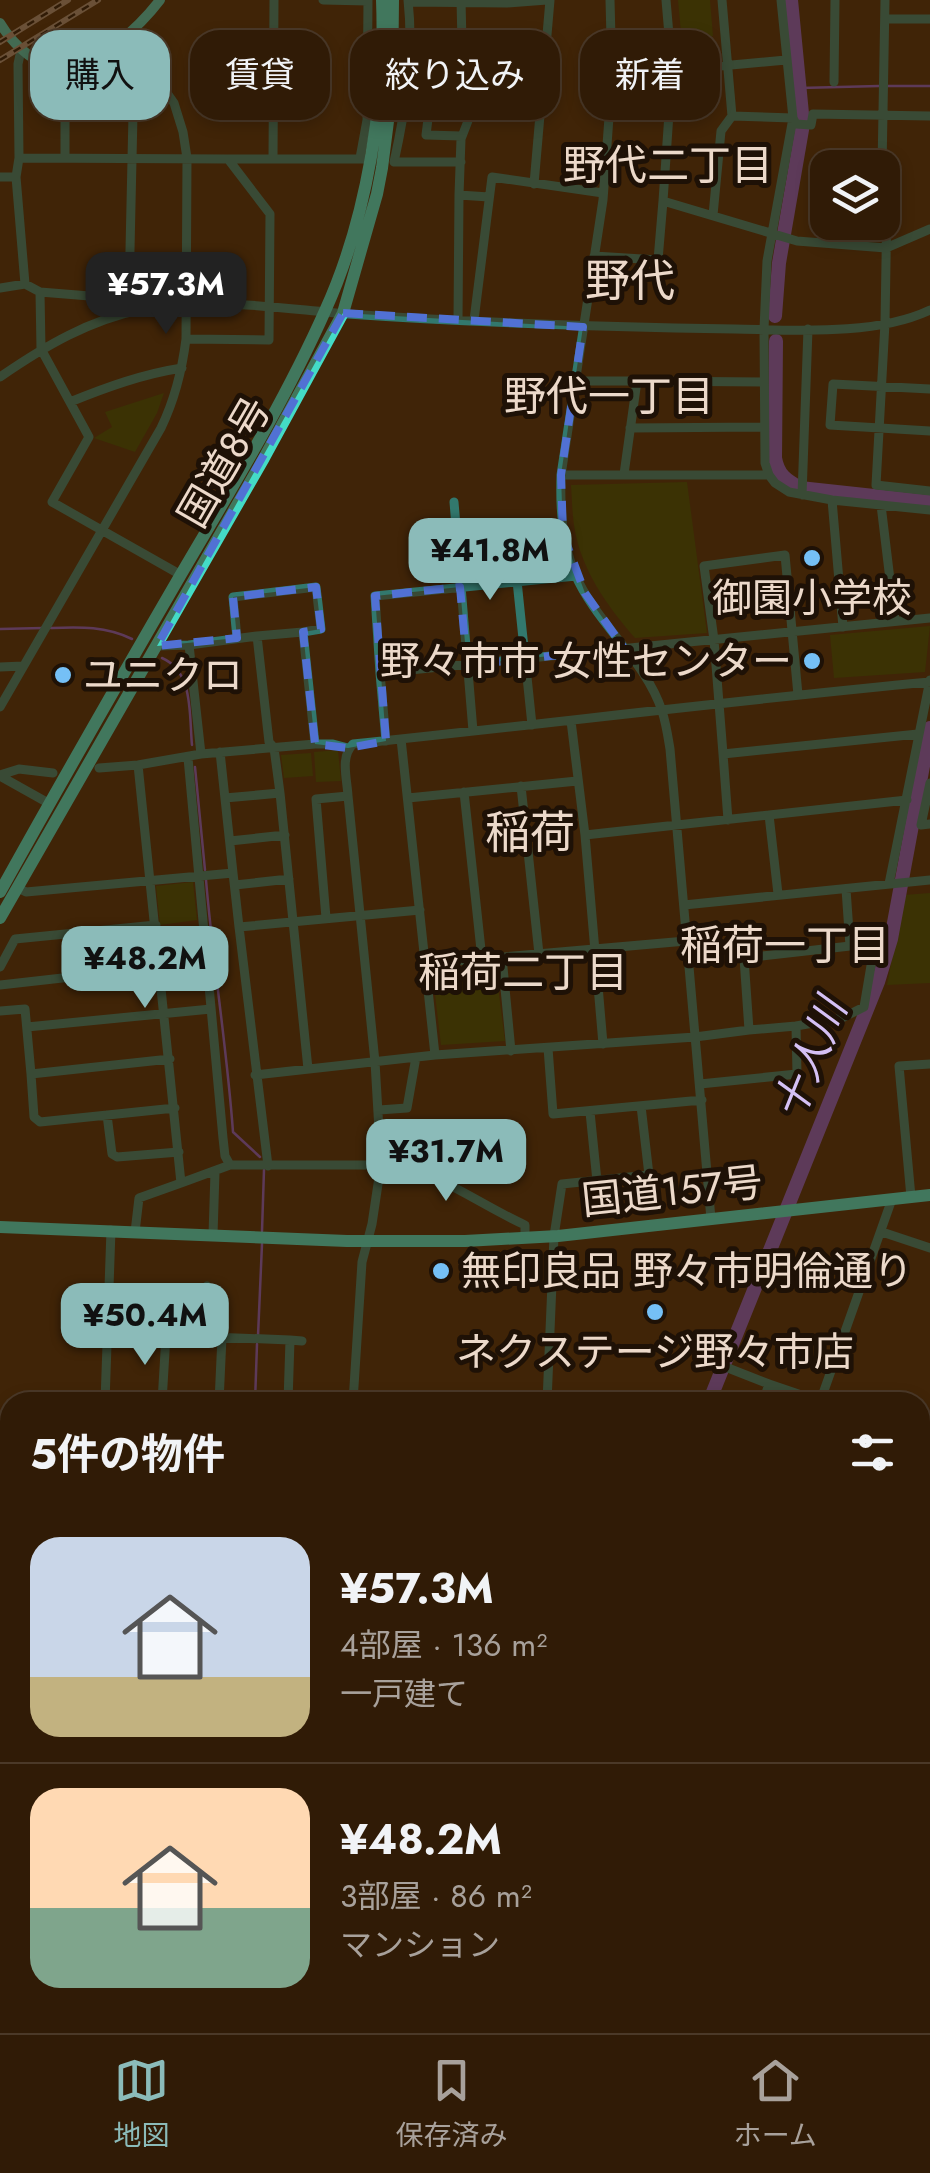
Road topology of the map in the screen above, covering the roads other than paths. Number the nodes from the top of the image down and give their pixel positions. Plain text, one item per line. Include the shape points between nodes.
1 (160, 0) edge
2 (274, 0) edge
3 (323, 0) edge
4 (368, 0) edge
5 (382, 0) edge
6 (393, 0) edge
7 (548, 0) edge
8 (610, 0) edge
9 (666, 0) edge
10 (722, 0) edge
11 (781, 0) edge
12 (836, 0) edge
13 (886, 0) edge
14 (408, 1) edge
15 (462, 2) edge
16 (507, 2) edge
17 (930, 18) edge
18 (885, 19) junction
19 (0, 23) edge
20 (132, 30) edge
21 (462, 30) edge
22 (611, 30) edge
23 (669, 30) edge
24 (21, 50) junction
25 (30, 56) edge
26 (786, 60) junction
27 (728, 65) junction
28 (720, 66) edge
29 (834, 82) dead end
30 (170, 97) edge
31 (732, 116) junction
32 (882, 116) junction
33 (930, 116) edge
34 (65, 120) edge
35 (132, 120) edge
36 (428, 120) edge
37 (469, 120) edge
38 (609, 120) edge
39 (669, 120) edge
40 (798, 122) junction
41 (462, 136) junction
42 (882, 150) edge
43 (19, 158) junction
44 (65, 158) junction
45 (131, 158) junction
46 (187, 158) junction
47 (273, 158) junction
48 (228, 159) junction
49 (377, 160) junction
50 (460, 162) junction
51 (0, 176) edge
52 (16, 177) junction
53 (534, 184) junction
54 (603, 192) junction
55 (459, 195) junction
56 (489, 197) junction
57 (664, 201) junction
58 (713, 215) junction
59 (930, 229) edge
60 (774, 235) junction
61 (886, 240) edge
62 (886, 248) junction
63 (594, 256) junction
64 (25, 284) junction
65 (0, 288) edge
66 (40, 292) junction
67 (184, 304) junction
68 (270, 307) junction
69 (930, 310) edge
70 (325, 311) junction
71 (343, 313) junction
72 (458, 320) junction
73 (474, 320) junction
74 (886, 323) junction
75 (584, 327) junction
76 (808, 328) junction
77 (764, 329) junction
78 (186, 339) junction
79 (41, 349) junction
80 (182, 368) junction
81 (0, 377) edge
82 (576, 380) junction
83 (637, 380) junction
84 (764, 382) junction
85 (880, 386) junction
86 (930, 389) edge
87 (70, 402) junction
88 (764, 427) junction
89 (630, 428) junction
90 (878, 428) junction
91 (930, 431) edge
92 (624, 474) junction
93 (561, 475) junction
94 (769, 475) junction
95 (802, 488) junction
96 (930, 490) edge
97 (832, 500) junction
98 (454, 502) dead end
99 (881, 505) junction
100 (930, 510) edge
101 (101, 530) junction
102 (181, 574) junction
103 (576, 576) junction
104 (517, 582) junction
105 (460, 586) junction
106 (930, 618) edge
107 (895, 621) junction
108 (843, 627) junction
109 (302, 632) junction
110 (794, 632) junction
111 (257, 636) junction
112 (238, 638) junction
113 (714, 640) junction
114 (189, 645) junction
115 (156, 646) junction
116 (624, 648) junction
117 (526, 660) junction
118 (467, 665) junction
119 (23, 666) junction
120 (0, 667) edge
121 (380, 673) junction
122 (930, 681) edge
123 (798, 694) junction
124 (718, 705) junction
125 (0, 707) edge
126 (662, 709) junction
127 (926, 718) edge
128 (572, 722) junction
129 (532, 725) junction
130 (473, 731) junction
131 (918, 734) junction
132 (400, 739) junction
133 (386, 740) junction
134 (315, 744) junction
135 (274, 748) junction
136 (348, 748) junction
137 (220, 752) junction
138 (201, 754) junction
139 (722, 754) junction
140 (188, 758) junction
141 (138, 765) junction
142 (99, 768) dead end
143 (52, 773) dead end
144 (0, 776) edge
145 (577, 781) junction
146 (930, 784) edge
147 (521, 786) junction
148 (464, 792) junction
149 (280, 793) junction
150 (348, 796) junction
151 (225, 798) junction
152 (408, 798) junction
153 (906, 800) junction
154 (50, 804) junction
155 (770, 815) junction
156 (728, 820) junction
157 (930, 824) edge
158 (678, 826) junction
159 (585, 834) junction
160 (285, 835) junction
161 (230, 841) junction
162 (28, 842) junction
163 (233, 874) junction
164 (200, 876) junction
165 (289, 879) junction
166 (150, 880) junction
167 (930, 880) edge
168 (0, 884) edge
169 (891, 884) junction
170 (235, 885) junction
171 (846, 889) junction
172 (10, 892) edge
173 (778, 894) junction
174 (684, 904) junction
175 (420, 910) junction
176 (360, 916) junction
177 (0, 918) edge
178 (326, 918) junction
179 (294, 922) junction
180 (156, 925) junction
181 (0, 926) edge
182 (239, 927) junction
183 (686, 941) junction
184 (850, 946) junction
185 (594, 950) junction
186 (539, 954) junction
187 (502, 958) junction
188 (482, 959) junction
189 (424, 964) junction
190 (0, 967) edge
191 (160, 967) junction
192 (0, 985) edge
193 (211, 1010) junction
194 (0, 1011) edge
195 (165, 1014) junction
196 (796, 1026) junction
197 (27, 1027) junction
198 (749, 1030) junction
199 (695, 1037) junction
200 (603, 1044) junction
201 (548, 1048) junction
202 (512, 1050) junction
203 (435, 1055) junction
204 (416, 1057) junction
205 (170, 1059) junction
206 (374, 1062) junction
207 (930, 1064) edge
208 (308, 1070) junction
209 (31, 1074) junction
210 (255, 1075) junction
211 (700, 1084) junction
212 (702, 1100) junction
213 (641, 1106) junction
214 (175, 1108) junction
215 (379, 1110) junction
216 (590, 1112) junction
217 (107, 1115) junction
218 (180, 1152) junction
219 (381, 1164) junction
220 (230, 1165) junction
221 (268, 1166) junction
222 (215, 1172) junction
223 (596, 1181) junction
224 (181, 1183) junction
225 (930, 1195) edge
226 (911, 1197) junction
227 (892, 1199) junction
228 (711, 1219) junction
229 (0, 1227) edge
230 (112, 1230) junction
231 (135, 1232) junction
232 (882, 1232) junction
233 (212, 1235) junction
234 (554, 1236) junction
235 (525, 1238) junction
236 (366, 1241) junction
237 (930, 1248) edge
238 (207, 1286) dead end
239 (108, 1334) junction
240 (166, 1336) junction
241 (206, 1337) junction
242 (222, 1337) junction
243 (290, 1340) junction
244 (302, 1341) dead end
245 (728, 1368) dead end
246 (769, 1384) junction
247 (105, 1392) edge
248 (163, 1392) edge
249 (220, 1392) edge
250 (288, 1392) edge
251 (354, 1392) edge
252 (547, 1392) edge
253 (766, 1392) edge
254 (793, 1392) edge
255 (826, 1392) edge

1 - 20 main road
2 - 47 street
3 - 4 street
4 - 49 street via 368,120
5 - 49 highway, 国道8号
6 - 49 highway, 国道8号 via 392,90
7 - 16 street
7 - 53 street
8 - 22 street
9 - 23 street
10 - 27 street
11 - 26 street
12 - 29 street
13 - 18 street
14 - 15 street
14 - 49 street via 409,81
15 - 16 street
15 - 21 street
17 - 18 street
18 - 32 street
19 - 24 main road
24 - 25 main road
24 - 43 street
26 - 27 street
26 - 40 street
27 - 28 street
27 - 31 street
30 - 46 street
31 - 40 street
31 - 58 street via 720,131
32 - 33 street
32 - 40 street via 812,114 811,125
32 - 42 street
34 - 44 street
35 - 45 street
36 - 41 street via 426,135
37 - 41 street
38 - 54 street
39 - 57 street
40 - 60 street
41 - 50 street
43 - 44 street
43 - 52 street
44 - 45 street
45 - 46 street
45 - 66 street via 129,295
46 - 48 street
46 - 67 street
47 - 48 street
47 - 49 street
48 - 68 street via 270,214
49 - 50 street
49 - 70 highway, 国道8号
49 - 71 highway, 国道8号 via 377,194
50 - 55 street
51 - 52 street
52 - 64 street
53 - 54 street
53 - 56 street via 492,177
54 - 63 street
55 - 56 street
55 - 72 street
56 - 73 street
57 - 58 street
57 - 63 street via 658,260
58 - 60 street
59 - 62 street
60 - 62 street
60 - 77 street
61 - 62 street
62 - 74 street
63 - 75 street
64 - 65 street
64 - 66 street
66 - 79 street
67 - 68 street
67 - 78 street
67 - 79 street via 110,318
68 - 70 street
68 - 78 street via 269,340
69 - 74 street
70 - 71 street
70 - 102 highway, 国道8号 via 270,424
71 - 72 street
71 - 115 highway, 国道8号
72 - 73 street
73 - 75 street
74 - 76 street
74 - 85 street
75 - 77 street
75 - 82 street
76 - 77 street
76 - 95 street
77 - 84 street
78 - 80 street
79 - 81 street
79 - 87 street
80 - 87 street
80 - 101 street via 174,402
82 - 83 street
82 - 93 street
83 - 84 street
83 - 89 street
84 - 88 street
85 - 86 street
85 - 90 street
85 - 90 street via 833,384 830,425
87 - 101 street via 89,437 52,502
88 - 89 street
88 - 94 street
89 - 92 street
90 - 91 street
90 - 96 street via 876,485
92 - 93 street
92 - 94 street
93 - 103 street via 563,534
94 - 95 street via 789,492
95 - 97 street
97 - 99 street
97 - 108 street
98 - 105 street
99 - 100 street
99 - 107 street
101 - 102 street
101 - 119 street
102 - 154 highway, 国道8号
103 - 104 street
103 - 116 street
104 - 105 street
104 - 117 street
105 - 118 street
105 - 121 street via 374,596
106 - 107 street
107 - 108 street
108 - 110 street
109 - 111 street
109 - 112 street via 321,629 316,587 234,597
109 - 134 street
110 - 113 street
110 - 113 street via 785,556 704,566
110 - 123 street
111 - 112 street
111 - 135 street via 268,742
112 - 114 street
113 - 116 street
113 - 124 street
114 - 115 street
114 - 138 street
115 - 172 highway, 国道8号
116 - 117 street
116 - 126 street
117 - 118 street
117 - 129 street
118 - 121 street
118 - 130 street
119 - 120 street
119 - 125 street
121 - 133 street
122 - 123 street
122 - 127 street
123 - 124 street
124 - 126 street
124 - 139 street
126 - 128 street
126 - 158 street
127 - 131 street
128 - 129 street
128 - 145 street
129 - 130 street
130 - 132 street
131 - 139 street
131 - 153 street
132 - 133 street
132 - 152 street
133 - 136 street
134 - 135 street
134 - 136 street
135 - 137 street
135 - 149 street
136 - 150 street
137 - 138 street
137 - 151 street
138 - 140 street
139 - 156 street
140 - 141 street
140 - 164 street
141 - 142 street
141 - 166 street
143 - 144 street
144 - 154 street
145 - 147 street
145 - 159 street
146 - 157 street via 921,825
147 - 148 street
147 - 186 street
148 - 152 street
148 - 188 street
149 - 151 street
149 - 160 street
150 - 176 street
150 - 178 street via 316,799
151 - 161 street
152 - 175 street
153 - 155 street
153 - 169 street
154 - 162 highway, 国道8号
155 - 156 street
155 - 173 street
156 - 158 street
158 - 159 street
158 - 174 street
159 - 185 street
160 - 161 street
160 - 165 street
161 - 163 street
162 - 168 highway
162 - 172 highway, 国道8号
163 - 164 street
163 - 170 street
164 - 166 street
164 - 193 street
165 - 170 street
165 - 179 street
166 - 172 street
166 - 180 street
167 - 169 street
169 - 171 street
170 - 182 street
171 - 173 street
171 - 184 street
172 - 177 highway, 国道8号
172 - 181 highway
173 - 174 street
174 - 183 street
175 - 176 street
175 - 189 street
176 - 178 street
176 - 206 street
178 - 179 street
179 - 182 street
179 - 208 street
180 - 190 street via 15,939
180 - 191 street
182 - 210 street
183 - 185 street
183 - 199 street
184 - 196 street via 875,942 864,1007
184 - 198 street via 744,958
185 - 186 street
185 - 200 street
186 - 187 street
187 - 188 street
187 - 202 street
188 - 189 street
189 - 203 street
191 - 192 street
191 - 195 street
193 - 195 street
193 - 220 street
194 - 197 street via 25,1009
195 - 197 street
195 - 205 street
196 - 198 street
196 - 211 street via 797,1074
197 - 209 street
198 - 199 street
199 - 200 street
199 - 211 street
200 - 201 street
201 - 202 street
201 - 216 street via 554,1114
202 - 203 street
203 - 204 street
204 - 206 street
204 - 215 street via 407,1108
205 - 209 street
205 - 214 street
206 - 208 street
206 - 215 street
207 - 226 street via 899,1066
208 - 210 street
209 - 217 street via 40,1122
210 - 221 street
211 - 212 street
212 - 213 street
212 - 228 street
213 - 216 street
213 - 223 street via 649,1175
214 - 217 street
214 - 218 street
215 - 219 street
216 - 223 street
217 - 218 street via 117,1157
218 - 224 street
219 - 221 street
219 - 235 street via 421,1170 463,1191 524,1225
219 - 236 street
220 - 221 street
220 - 222 street
222 - 224 street
222 - 233 street
223 - 234 street via 562,1184
224 - 231 street via 139,1198
225 - 226 highway, 国道157号
226 - 227 highway, 国道157号
227 - 228 highway, 国道157号
227 - 232 street
228 - 234 highway, 国道157号
229 - 230 highway, 国道157号
230 - 231 highway, 国道157号
230 - 239 street
231 - 233 highway, 国道157号
232 - 237 street
232 - 255 street
233 - 236 highway, 国道157号
234 - 235 highway, 国道157号
234 - 252 street
235 - 236 highway, 国道157号
236 - 251 street
238 - 241 street
239 - 240 street
239 - 247 street
240 - 241 street
240 - 248 street
241 - 242 street
242 - 243 street
242 - 249 street
243 - 244 street
243 - 250 street
245 - 246 street
246 - 253 street
246 - 254 street

